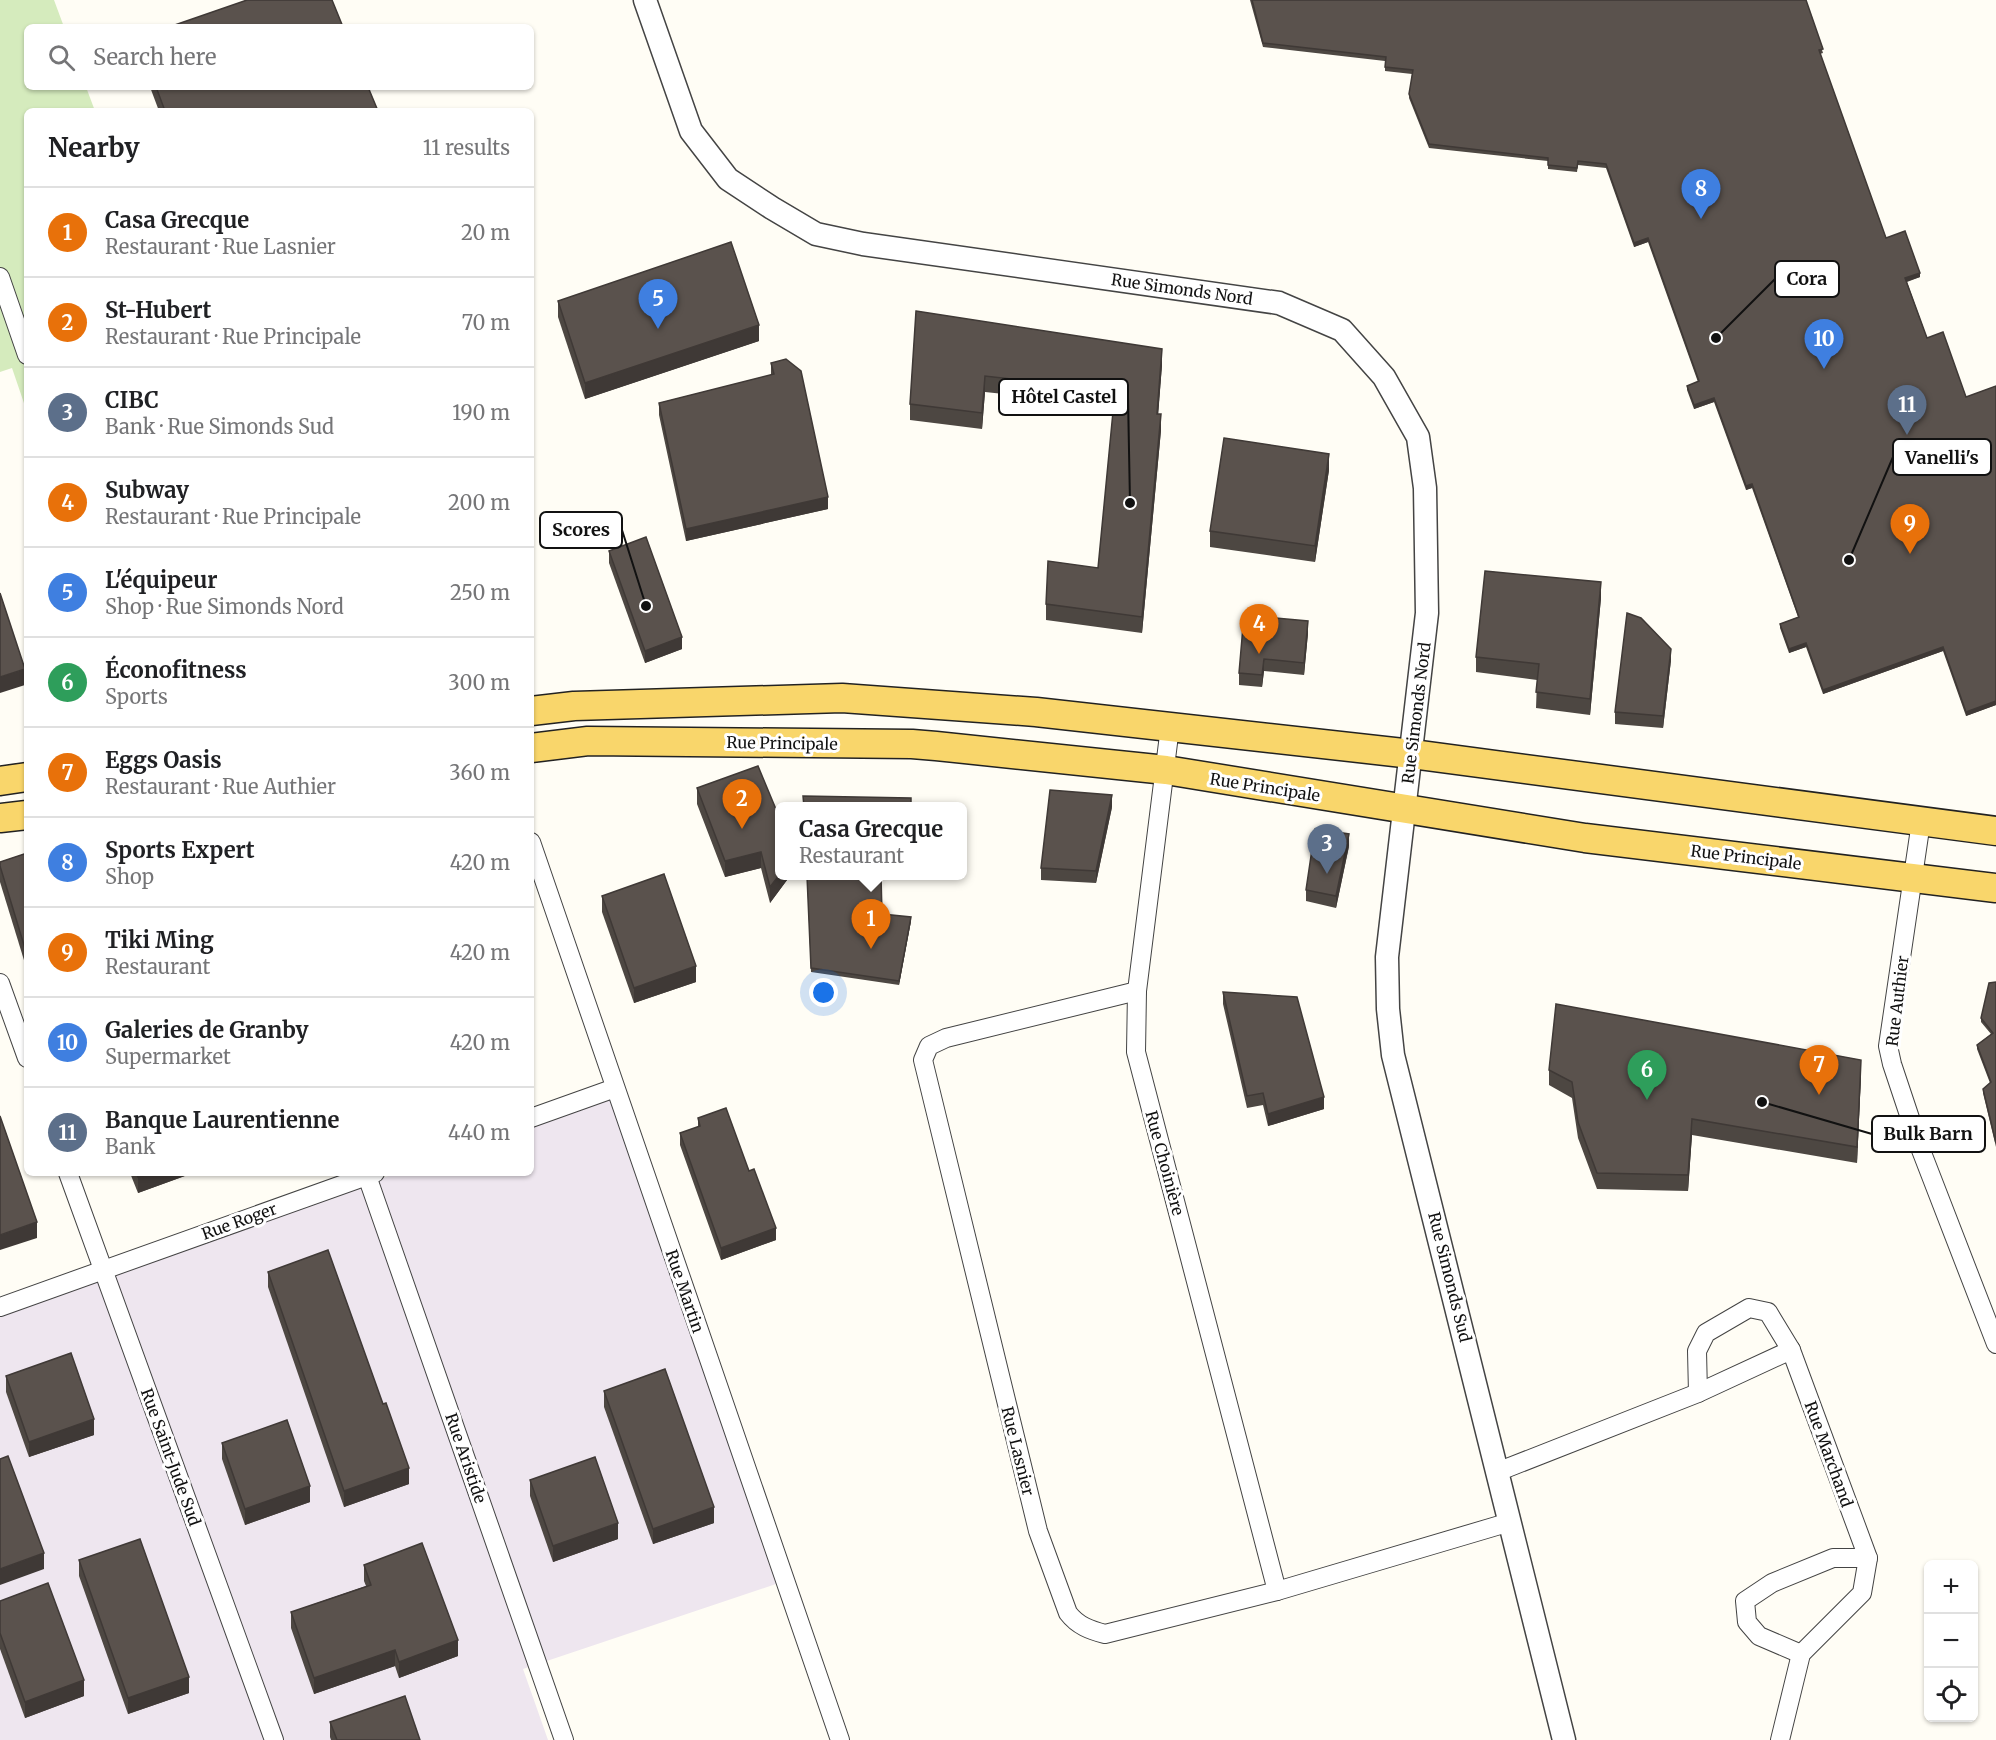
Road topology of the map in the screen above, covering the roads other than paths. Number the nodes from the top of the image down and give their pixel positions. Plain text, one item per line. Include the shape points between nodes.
1 (645, 0) edge
2 (0, 277) edge
3 (24, 346) edge
4 (534, 711) edge
5 (1170, 727) junction
6 (534, 748) edge
7 (1412, 754) junction
8 (1166, 770) junction
9 (24, 777) edge
10 (0, 781) edge
11 (1404, 809) junction
12 (24, 815) edge
13 (0, 818) edge
14 (1922, 822) junction
15 (1996, 831) edge
16 (534, 851) edge
17 (1913, 877) junction
18 (1996, 888) edge
19 (0, 983) edge
20 (1137, 991) junction
21 (24, 1050) edge
22 (615, 1088) junction
23 (534, 1117) edge
24 (69, 1176) edge
25 (365, 1176) edge
26 (372, 1176) edge
27 (103, 1270) junction
28 (0, 1307) edge
29 (1996, 1344) edge
30 (1791, 1350) junction
31 (1698, 1393) junction
32 (1497, 1472) junction
33 (1510, 1522) junction
34 (1868, 1558) junction
35 (1277, 1591) junction
36 (1801, 1654) junction
37 (274, 1740) edge
38 (564, 1740) edge
39 (840, 1740) edge
40 (1564, 1740) edge
41 (1780, 1740) edge

1 - 7 street, Rue Simonds Nord via 691,131 728,179 816,234 862,244 1279,303 1342,330 1384,377 1418,437 1425,488 1427,613
2 - 3 street
4 - 5 main road via 574,706 842,698 1036,712
5 - 7 main road
5 - 8 street, Rue Choinière
6 - 8 main road, Rue Principale via 588,741 912,744
7 - 11 street, Rue Simonds Nord
7 - 14 main road
8 - 11 main road, Rue Principale
8 - 20 street, Rue Choinière
9 - 10 main road
11 - 17 main road, Rue Principale via 1594,839
11 - 32 street, Rue Simonds Sud via 1387,957 1393,1055
12 - 13 main road
14 - 15 main road
14 - 17 street, Rue Authier
16 - 22 street, Rue Martin
17 - 18 main road, Rue Principale
17 - 29 street, Rue Authier via 1888,1046 1919,1145
19 - 21 street
20 - 35 street, Rue Choinière via 1136,1052
20 - 35 street, Rue Lasnier via 946,1038 929,1046 923,1060 1038,1531 1068,1613 1075,1622 1105,1634
22 - 23 street
22 - 39 street, Rue Martin
24 - 27 street, Rue Saint-Jude Sud
25 - 27 street, Rue Roger
26 - 38 street, Rue Aristide
27 - 28 street, Rue Roger
27 - 37 street, Rue Saint-Jude Sud
30 - 31 street
30 - 31 street, Rue Marchand via 1768,1312 1749,1308 1706,1333 1697,1350
30 - 34 street, Rue Marchand
31 - 32 street
32 - 33 street, Rue Simonds Sud
33 - 35 street, Rue Lasnier
33 - 40 street, Rue Simonds Sud
34 - 36 street via 1862,1593
34 - 36 street via 1833,1558 1773,1582 1745,1601 1747,1622 1759,1636
36 - 41 street

